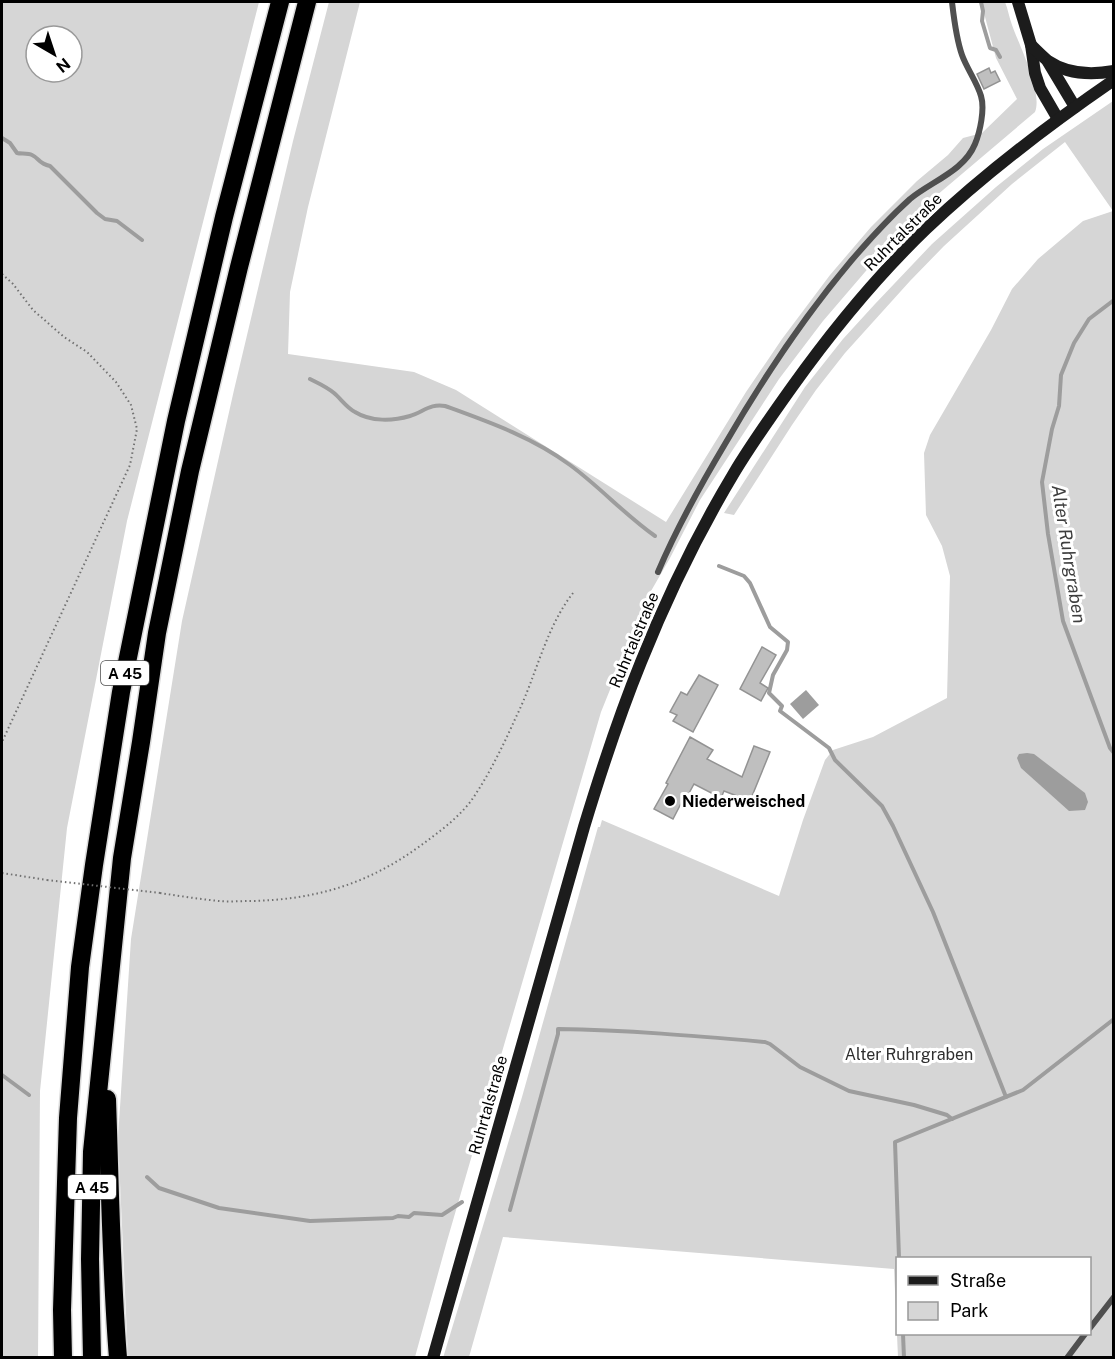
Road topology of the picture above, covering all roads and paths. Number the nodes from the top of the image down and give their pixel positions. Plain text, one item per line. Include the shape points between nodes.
1 (280, 2) edge
2 (307, 2) edge
3 (952, 2) edge
4 (1018, 2) edge
5 (1030, 45) junction
6 (1047, 60) junction
7 (1113, 71) edge
8 (1113, 80) edge
9 (1075, 107) junction
10 (1058, 118) junction
11 (2, 274) edge
12 (658, 572) dead end
13 (573, 593) dead end
14 (2, 742) edge
15 (2, 873) edge
16 (105, 1018) junction
17 (1113, 1297) edge
18 (1091, 1325) edge
19 (1084, 1335) edge
20 (63, 1358) edge
21 (92, 1358) edge
22 (118, 1358) edge
23 (433, 1358) edge
24 (1067, 1358) edge

1 - 20 highway, A 45 via 176,421 119,704 80,968 68,1118
2 - 16 highway, A 45 via 190,471 160,621 122,858
3 - 12 lane via 959,47 983,105 968,158 910,200 878,232 804,323 753,394 690,503
4 - 5 main road
5 - 6 main road
5 - 10 main road via 1040,88
6 - 7 main road via 1074,71
6 - 9 main road
8 - 9 main road, Ruhrtalstraße
9 - 10 main road, Ruhrtalstraße
10 - 23 main road, Ruhrtalstraße via 925,230 845,316 735,471 703,528 641,660 601,772
11 - 14 path via 33,310 87,352 116,382 131,405 136,429 130,465
13 - 15 path, bridge via 550,634 496,760 470,802 448,826 409,855 374,874 344,888 309,896 221,901
16 - 21 highway, A 45 via 93,1152
16 - 22 highway
17 - 18 lane
19 - 24 lane

